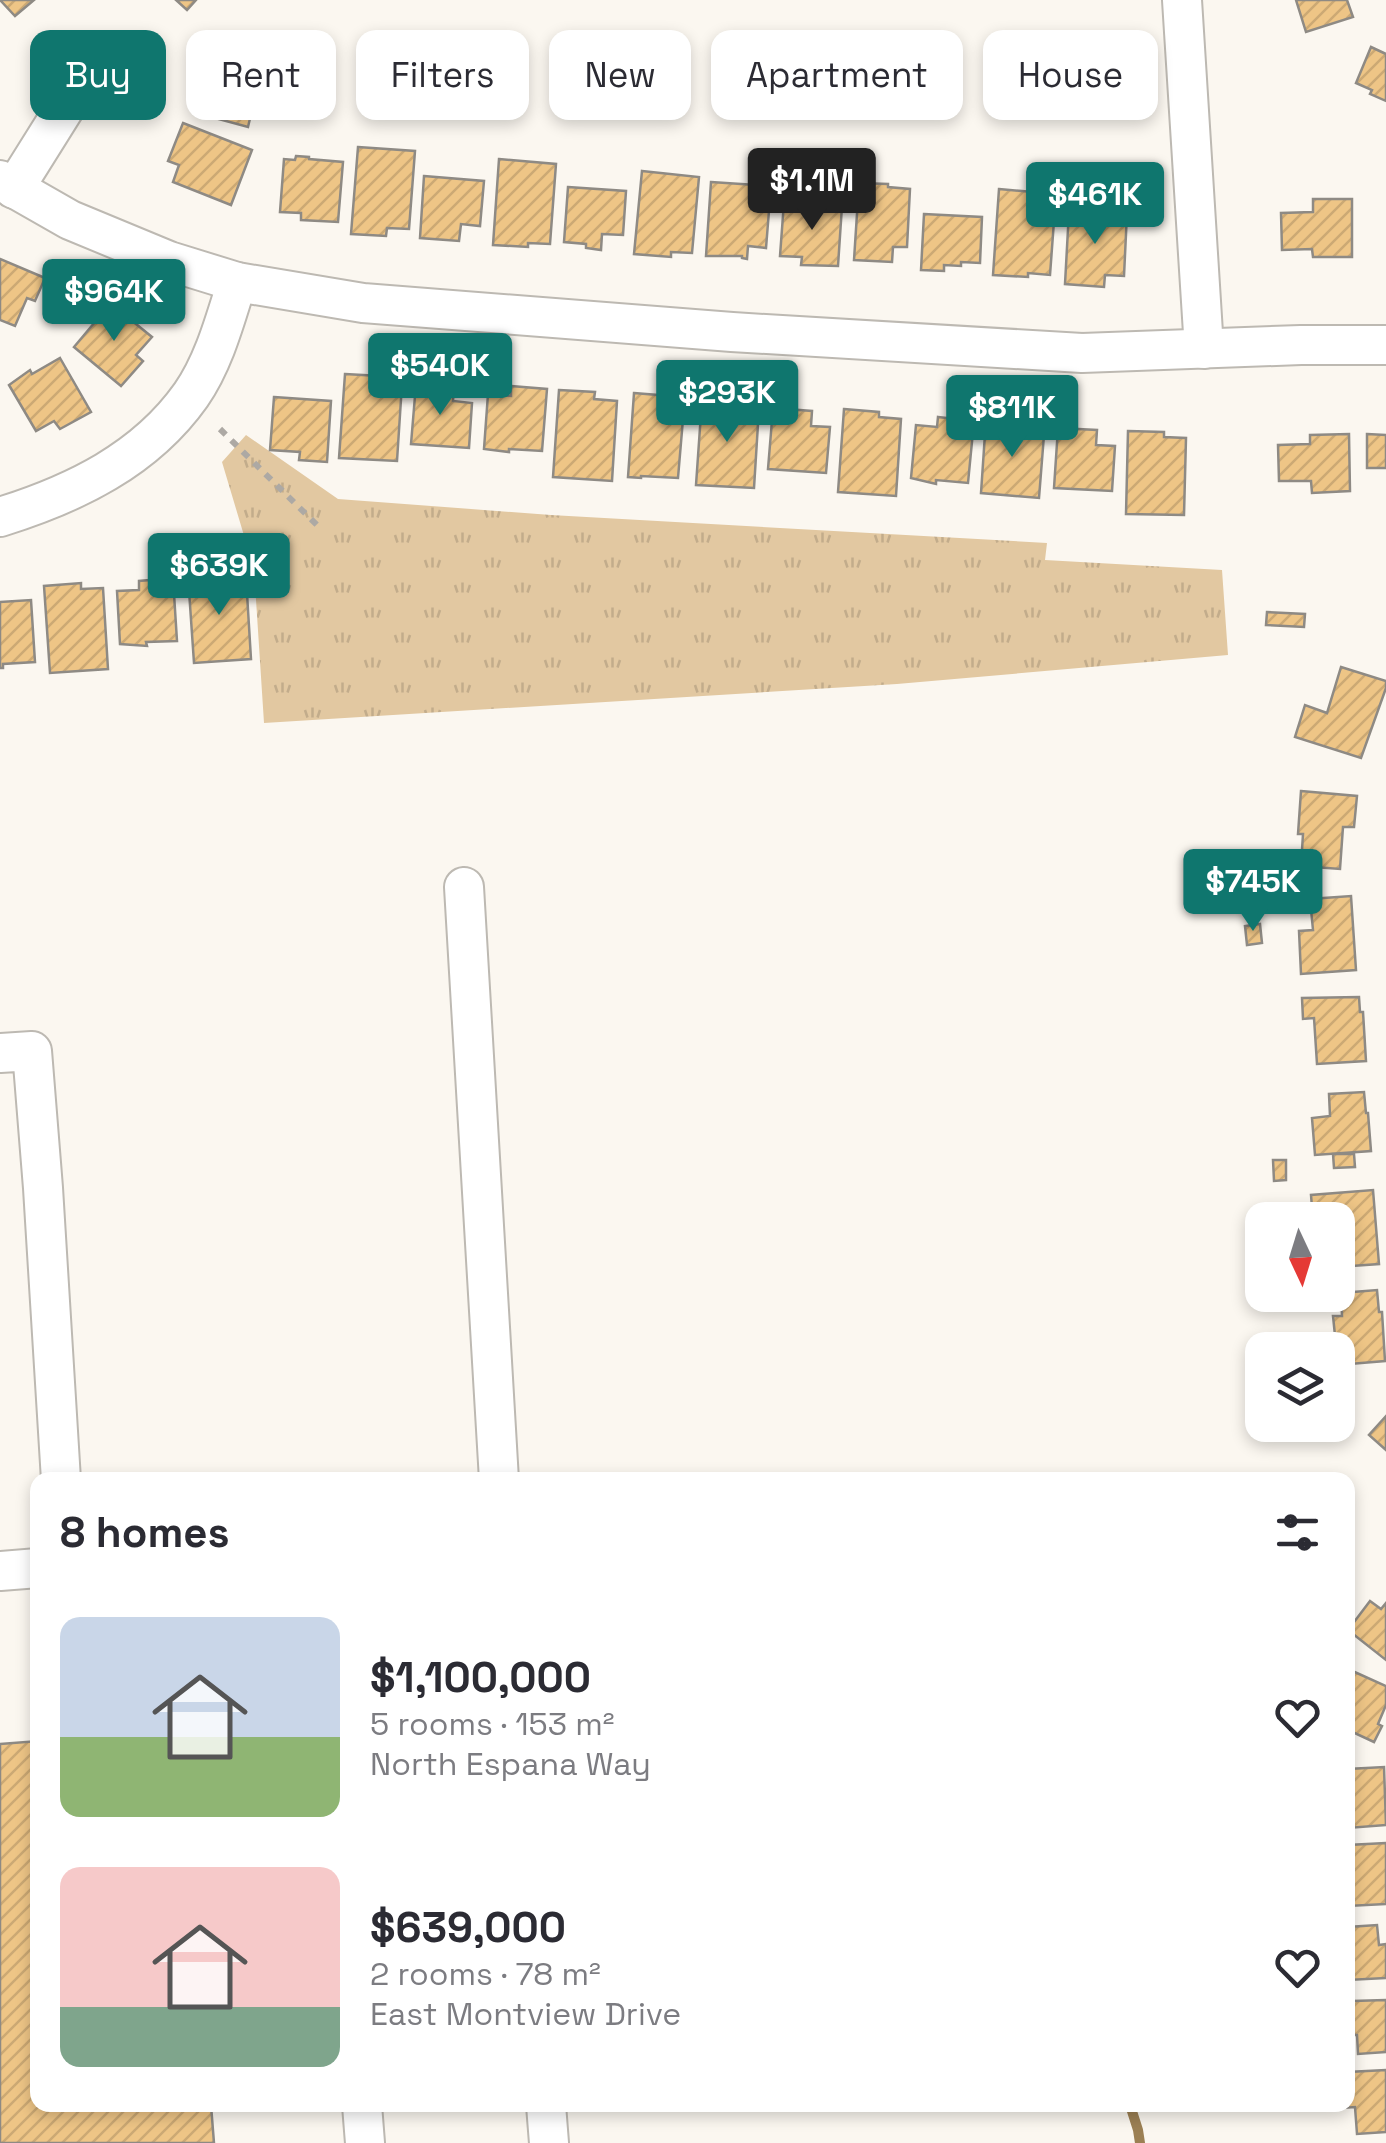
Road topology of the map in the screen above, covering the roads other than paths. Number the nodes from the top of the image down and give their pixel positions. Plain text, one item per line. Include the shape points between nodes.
1 (1182, 0) edge
2 (53, 120) edge
3 (7, 184) edge
4 (237, 282) junction
5 (1386, 346) edge
6 (1204, 349) junction
7 (0, 517) edge
8 (464, 886) dead end
9 (0, 1053) edge
10 (61, 1472) edge
11 (499, 1472) edge
12 (30, 1569) edge
13 (0, 1571) edge
14 (363, 2112) edge
15 (546, 2112) edge
16 (365, 2143) edge
17 (548, 2143) edge

1 - 6 street
2 - 3 street
3 - 4 street via 121,243
4 - 6 street via 362,303 732,332 1082,354
4 - 7 street via 204,371 162,432 85,484
5 - 6 street
8 - 11 street
9 - 10 street via 32,1050
12 - 13 street
14 - 16 street
15 - 17 street

